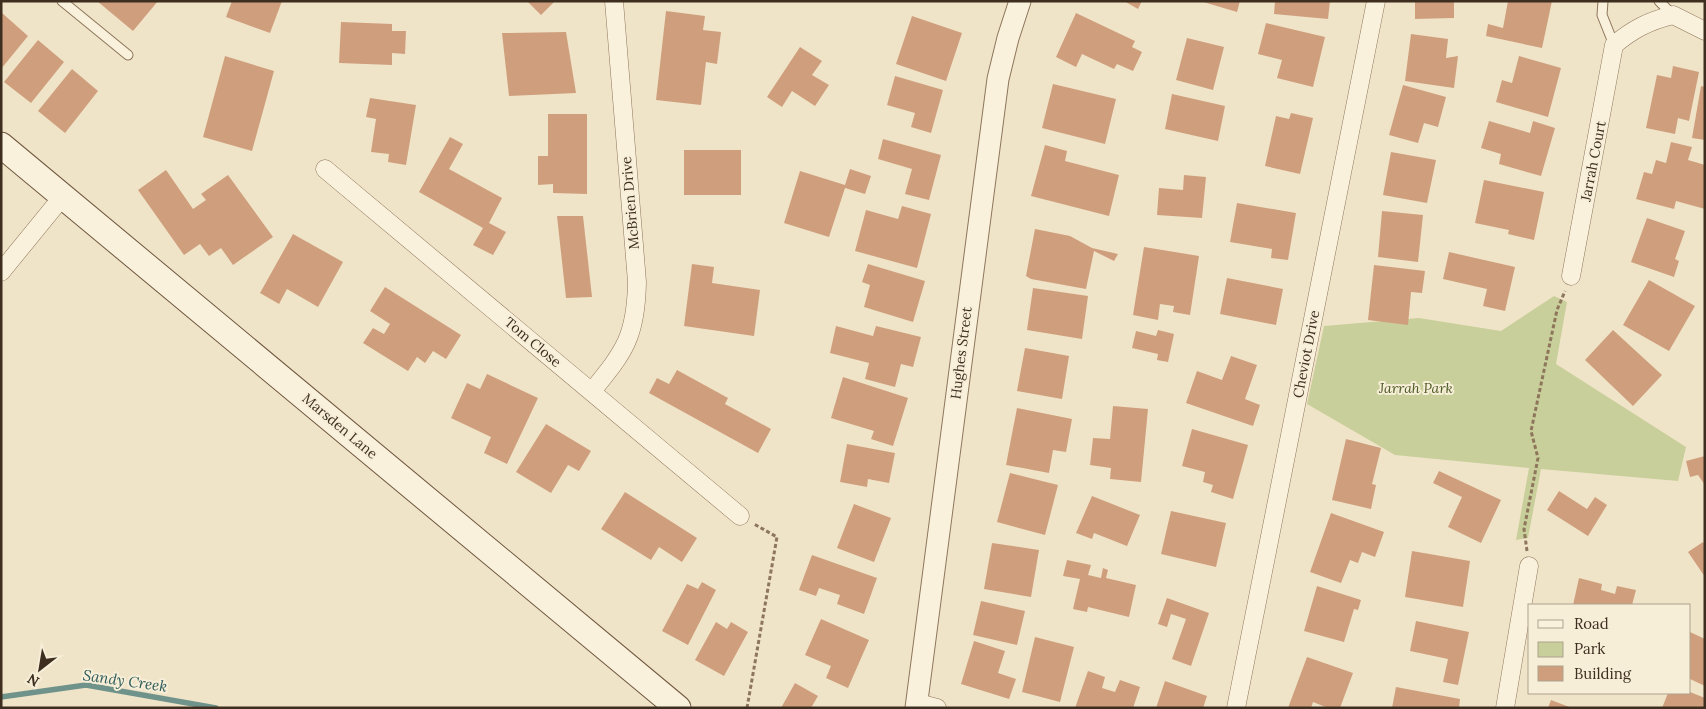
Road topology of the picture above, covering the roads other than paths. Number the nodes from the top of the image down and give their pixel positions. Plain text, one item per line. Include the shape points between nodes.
1 (62, 1) edge
2 (614, 1) edge
3 (1020, 1) edge
4 (1376, 1) edge
5 (1603, 1) edge
6 (1659, 1) edge
7 (1673, 15) junction
8 (1705, 31) edge
9 (1614, 46) junction
10 (128, 55) dead end
11 (1, 145) edge
12 (325, 169) dead end
13 (63, 196) junction
14 (1, 272) edge
15 (1571, 276) road end
16 (592, 391) junction
17 (740, 516) road end
18 (1529, 566) road end
19 (924, 706) edge
20 (678, 708) edge
21 (1236, 708) edge
22 (1505, 708) edge

1 - 10 lane
2 - 16 street, McBrien Drive via 637,308 634,327 625,347
3 - 19 street, Hughes Street via 998,79 975,245
4 - 21 street, Cheviot Drive
5 - 9 lane via 1602,14
6 - 7 lane
7 - 8 street
7 - 9 street via 1649,21 1629,32
9 - 15 street, Jarrah Court
11 - 13 main road, Marsden Lane
12 - 16 street, Tom Close
13 - 14 street
13 - 20 main road, Marsden Lane
16 - 17 street, Tom Close
18 - 22 street

